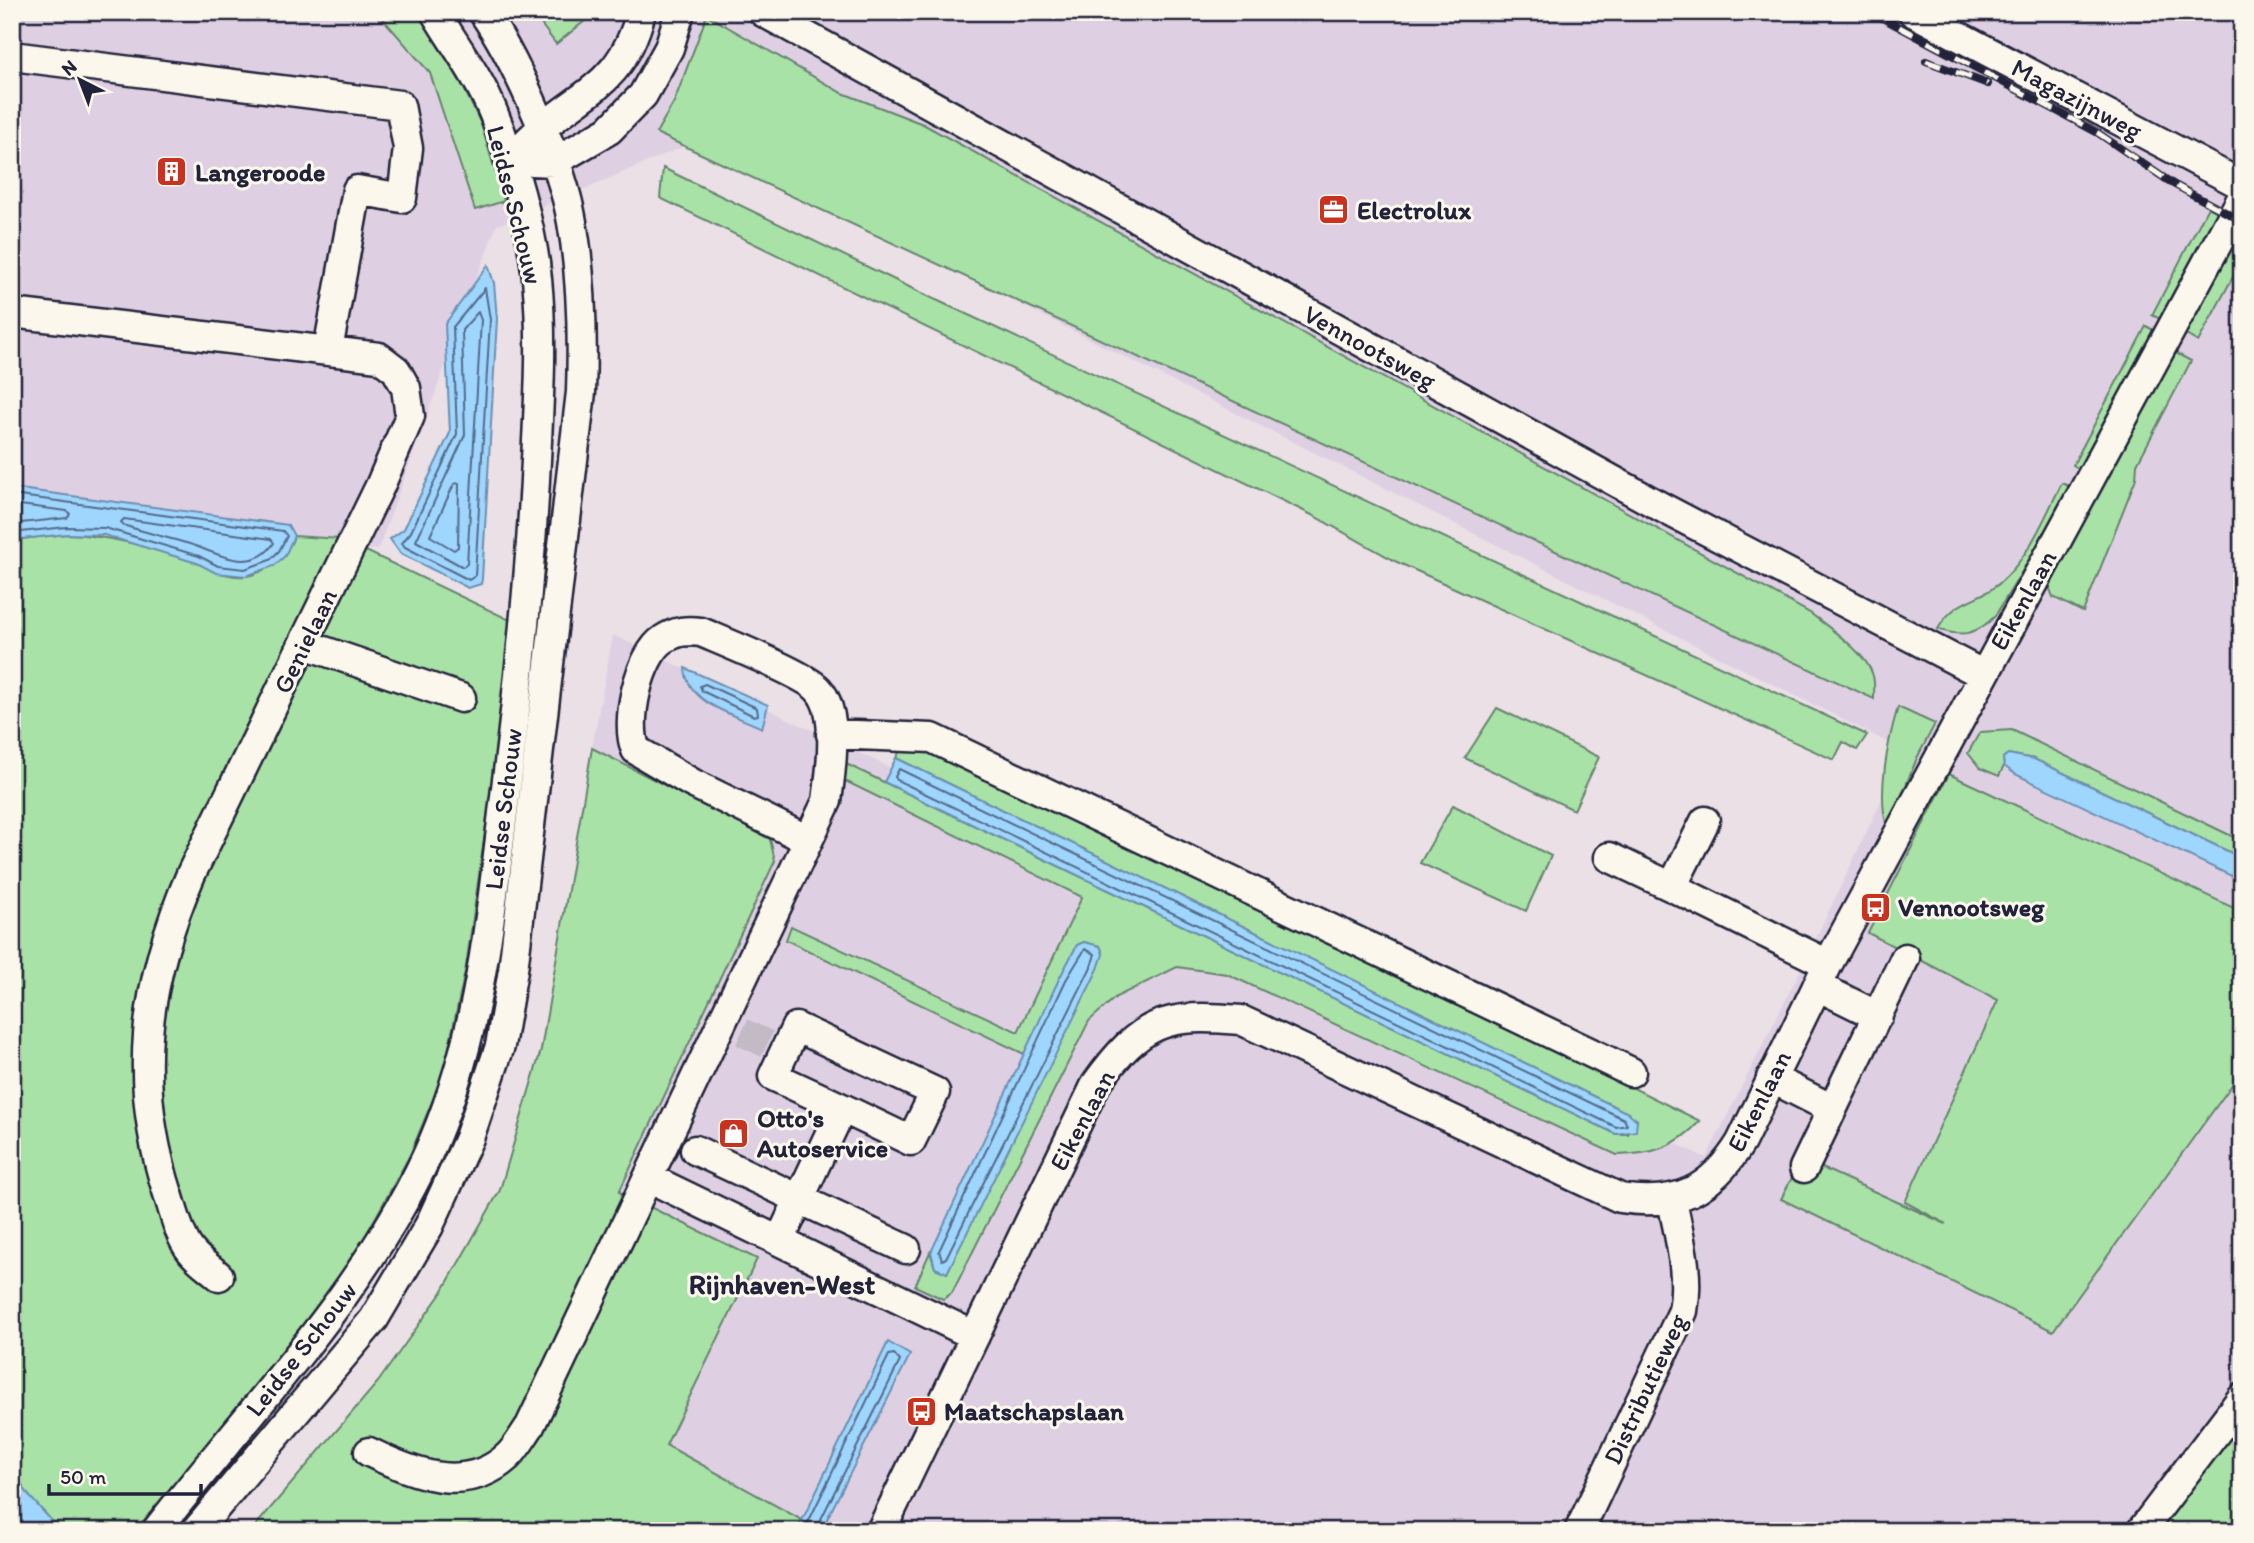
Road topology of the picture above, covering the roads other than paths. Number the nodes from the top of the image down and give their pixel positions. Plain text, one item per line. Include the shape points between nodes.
1 (435, 12) edge
2 (483, 12) edge
3 (641, 12) edge
4 (680, 12) edge
5 (763, 12) edge
6 (1913, 12) edge
7 (12, 56) edge
8 (541, 128) junction
9 (509, 160) junction
10 (554, 162) junction
11 (2242, 185) edge
12 (2242, 198) edge
13 (12, 313) edge
14 (328, 350) junction
15 (304, 645) junction
16 (1982, 674) junction
17 (461, 698) dead end
18 (831, 734) junction
19 (1705, 821) dead end
20 (811, 832) junction
21 (1609, 857) dead end
22 (1672, 887) junction
23 (1905, 958) dead end
24 (1822, 975) junction
25 (1878, 1016) junction
26 (1631, 1072) dead end
27 (1771, 1078) junction
28 (842, 1108) junction
29 (1832, 1109) junction
30 (695, 1150) dead end
31 (1804, 1168) dead end
32 (649, 1178) junction
33 (799, 1199) junction
34 (1672, 1200) junction
35 (780, 1240) junction
36 (906, 1249) dead end
37 (219, 1276) dead end
38 (975, 1336) junction
39 (2234, 1408) edge
40 (369, 1452) dead end
41 (161, 1526) edge
42 (197, 1531) edge
43 (881, 1531) edge
44 (1578, 1531) edge
45 (2141, 1531) edge

1 - 9 street, Leidse Schouw via 492,109
2 - 8 street, Leidse Schouw via 518,73
3 - 8 street via 621,60 603,82
4 - 10 street via 669,48 643,95 609,130
5 - 16 street, Vennootsweg via 1653,502
6 - 11 street, Magazijnweg
7 - 14 street via 400,105 408,148 402,198 357,190
8 - 9 street
8 - 10 street, Leidse Schouw
9 - 10 street
9 - 41 street, Leidse Schouw via 537,278 539,399 521,673 485,951 470,1028 426,1157 365,1266 311,1342
10 - 42 street, Leidse Schouw via 574,234 583,317 581,391 513,970 500,1046 469,1138 429,1226 374,1319
12 - 16 street, Eikenlaan
13 - 14 street, Genielaan
14 - 15 street, Genielaan via 379,357 396,370 406,388 410,416
15 - 17 street
15 - 37 street, Genielaan via 175,911 162,948 149,1017 147,1076 160,1170 190,1250
16 - 24 street, Eikenlaan
18 - 20 street via 827,801
18 - 20 street via 829,713 818,689 701,632 685,629 663,639 651,656 634,700 632,742 636,750 692,783
18 - 26 street via 932,738
19 - 22 street
20 - 32 street via 733,1027
21 - 22 street
22 - 24 street
23 - 25 street
24 - 25 street
24 - 27 street, Eikenlaan
25 - 29 street
27 - 29 street
27 - 34 street, Eikenlaan via 1725,1168 1703,1186
28 - 28 street via 773,1076 777,1049 796,1027 934,1092 911,1141
28 - 33 street
29 - 31 street
30 - 33 street
32 - 35 street
32 - 40 street via 530,1426 507,1457 473,1475 441,1479 404,1469
33 - 35 street
33 - 36 street
34 - 38 street, Eikenlaan via 1655,1203 1620,1198 1241,1020 1202,1016 1166,1021 1137,1035 1096,1084
34 - 44 street, Distributieweg via 1685,1267 1683,1311
35 - 38 street
38 - 43 street, Eikenlaan
39 - 45 street

